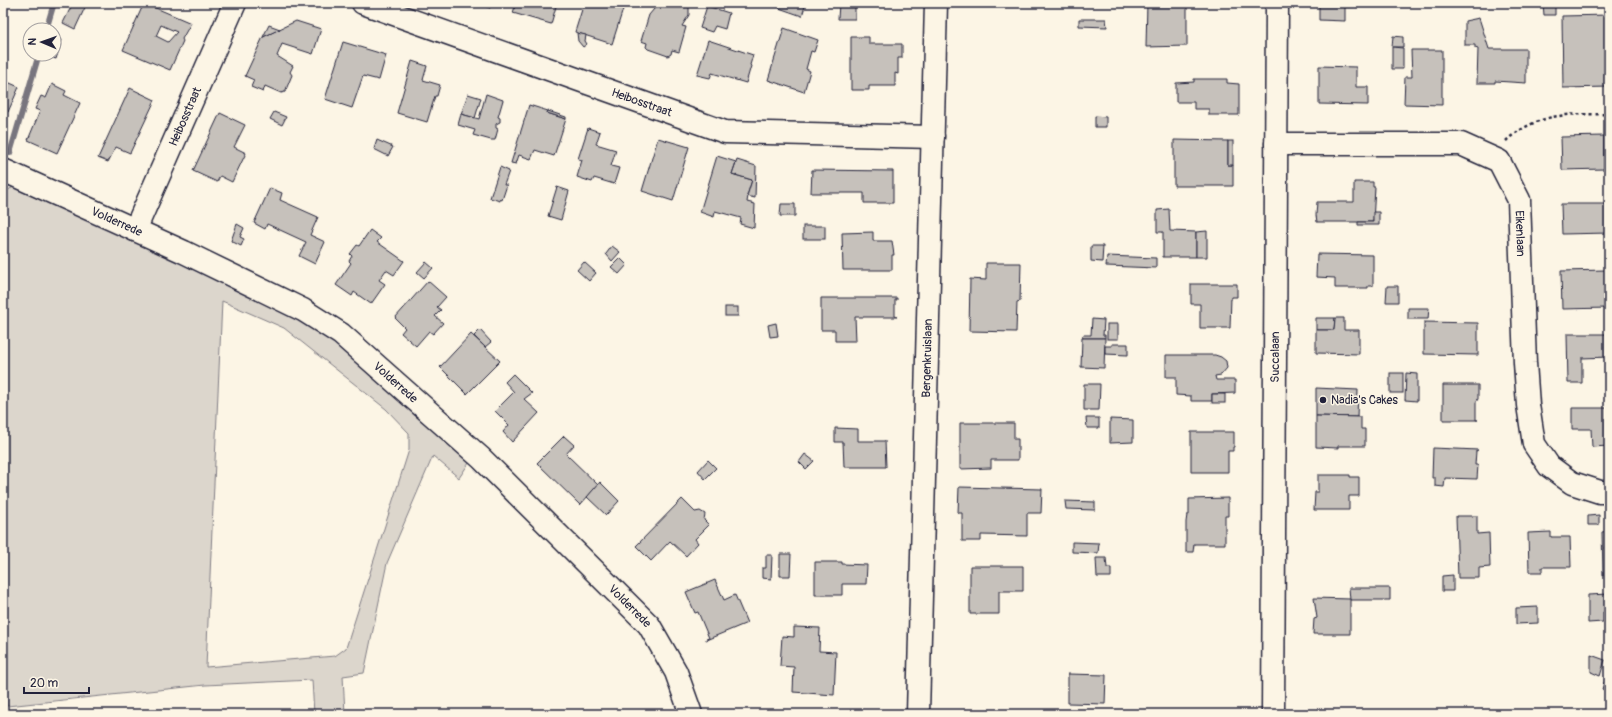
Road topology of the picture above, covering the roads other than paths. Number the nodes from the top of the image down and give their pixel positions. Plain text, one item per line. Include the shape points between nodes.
1 (235, 3) edge
2 (364, 3) edge
3 (936, 3) edge
4 (1276, 3) edge
5 (932, 137) junction
6 (1276, 144) junction
7 (3, 170) edge
8 (135, 230) junction
9 (1609, 492) edge
10 (1272, 713) edge
11 (691, 714) edge
12 (918, 714) edge

1 - 8 street, Heibosstraat
2 - 5 street, Heibosstraat via 725,132
3 - 5 street, Bergenkruislaan
4 - 6 street, Succalaan
5 - 12 street, Bergenkruislaan
6 - 9 street, Eikenlaan via 1461,144 1499,161 1519,200 1524,363 1534,444 1549,466 1572,483 1600,492
6 - 10 street, Succalaan
7 - 8 street, Volderrede
8 - 11 street, Volderrede via 303,310 341,334 481,458 649,625 676,672

